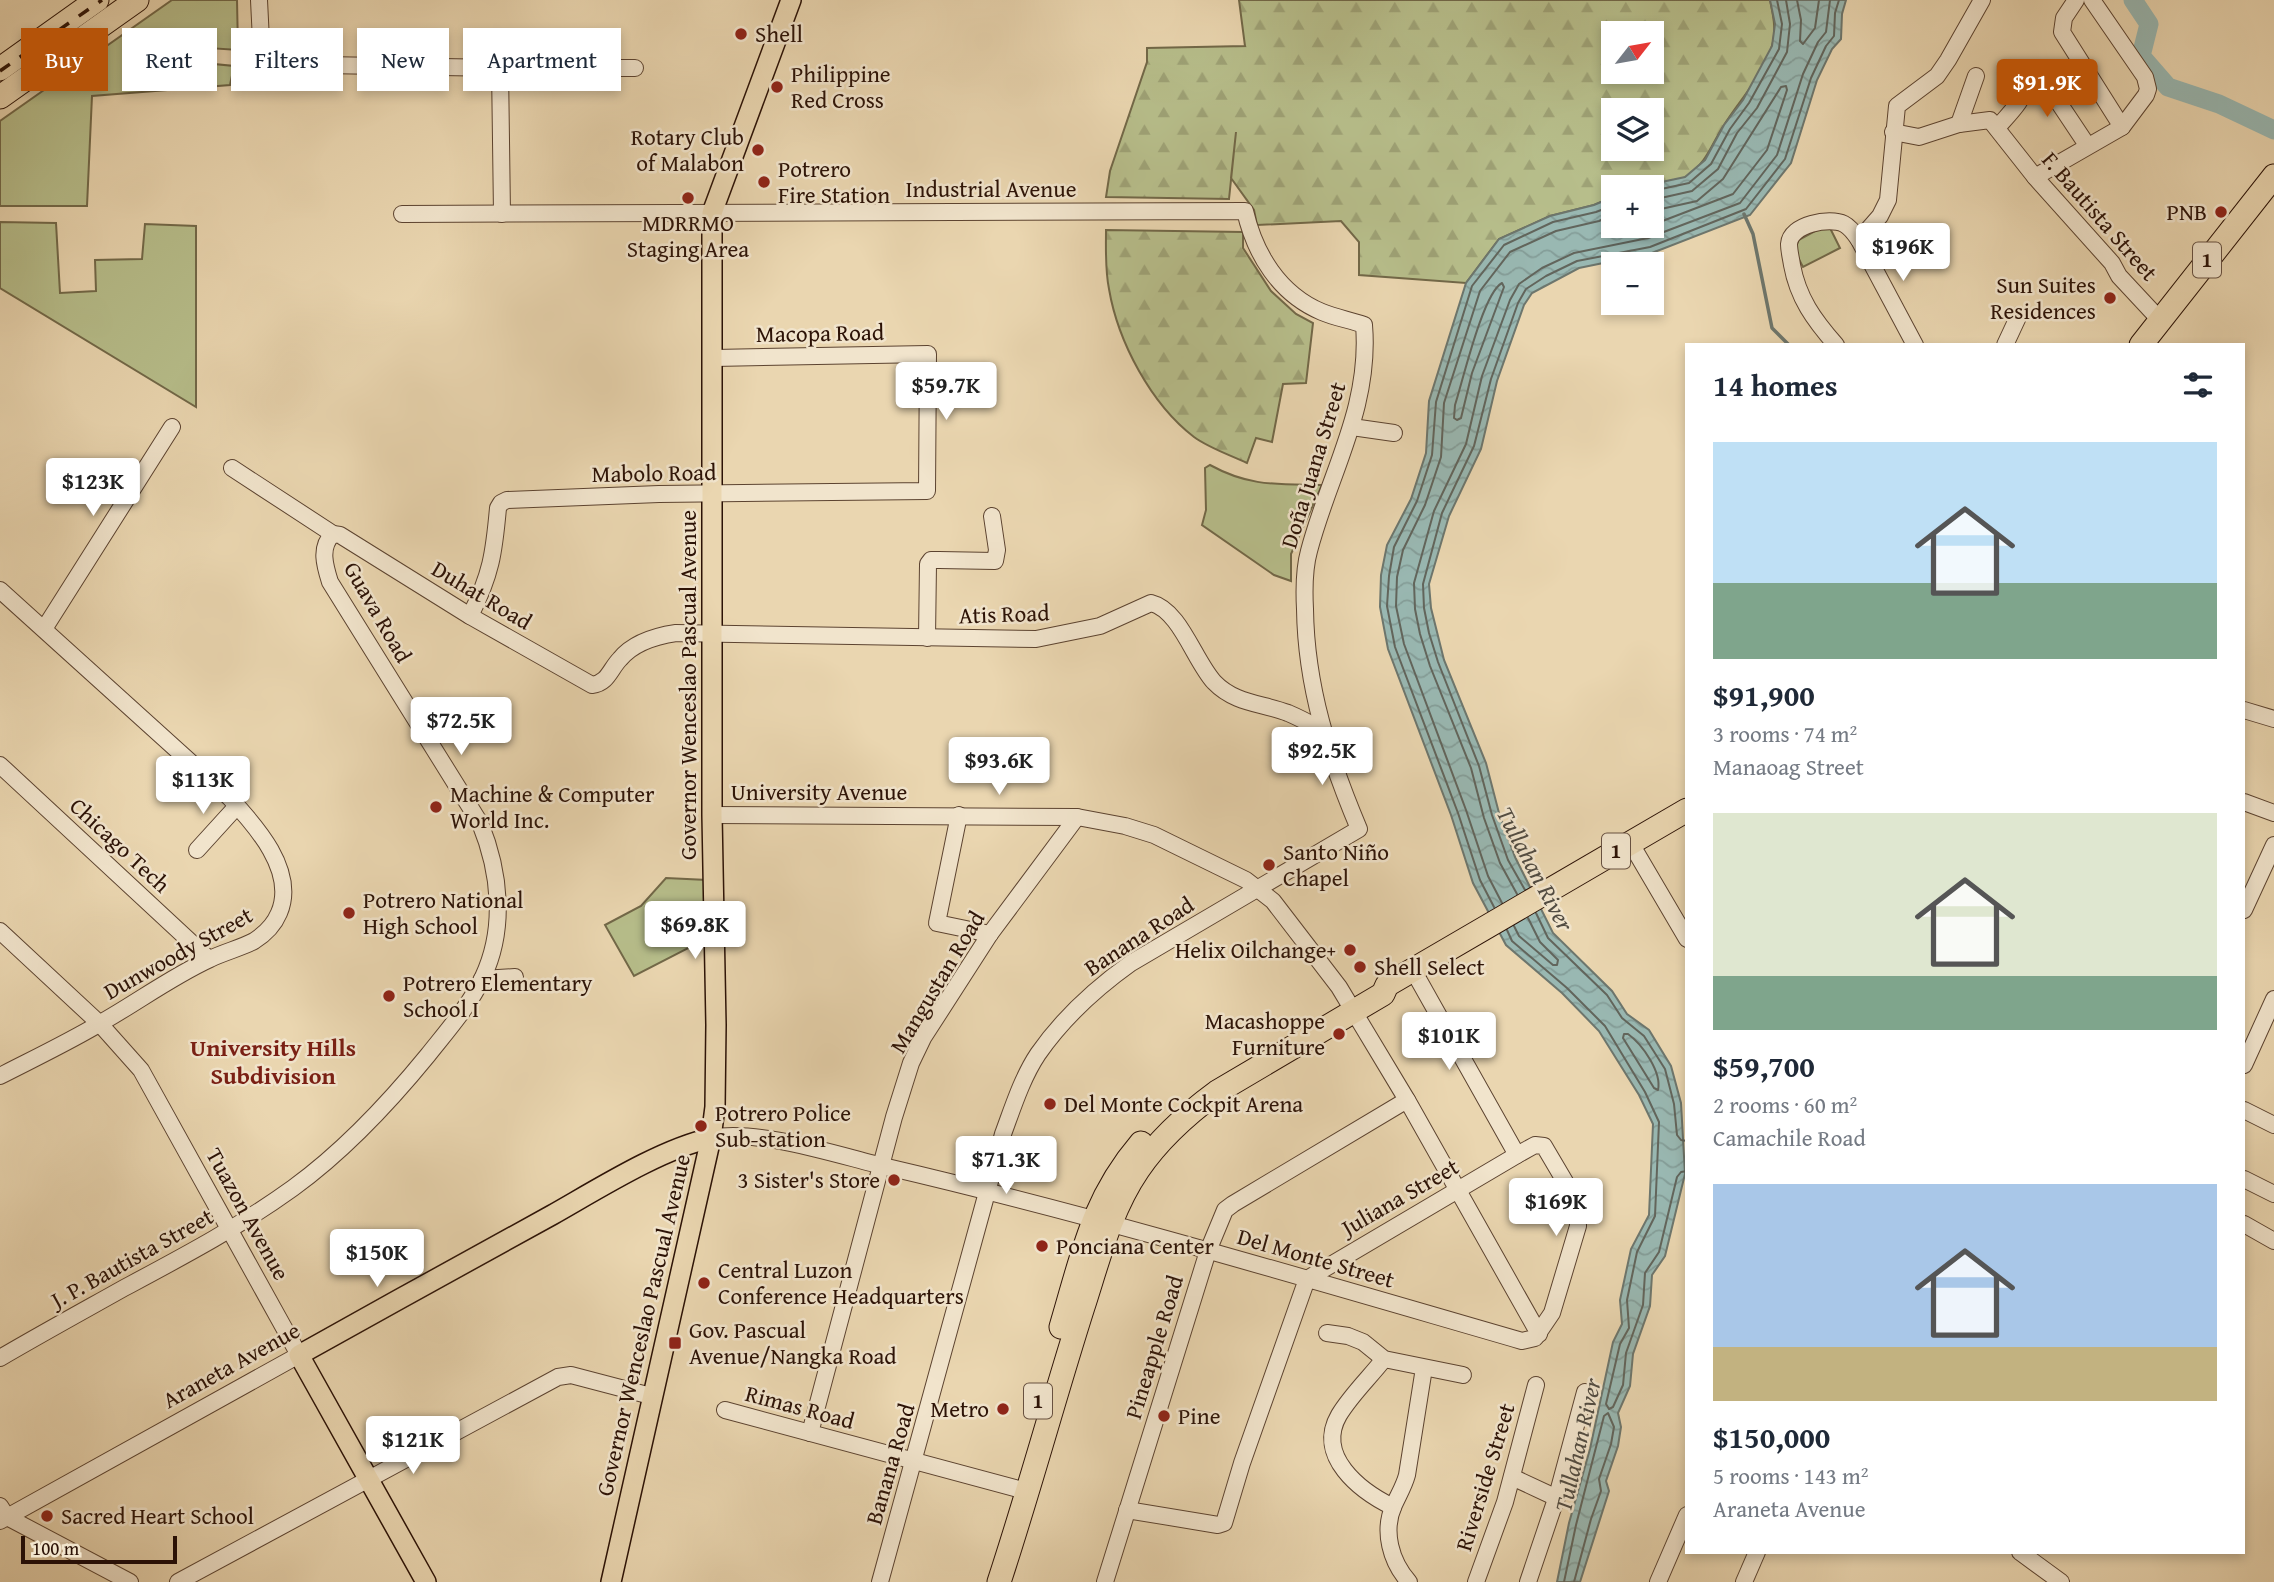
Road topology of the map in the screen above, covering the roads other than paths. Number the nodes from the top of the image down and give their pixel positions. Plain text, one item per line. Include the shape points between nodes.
1 (97, 0) edge
2 (137, 0) edge
3 (259, 0) edge
4 (791, 0) edge
5 (1982, 0) edge
6 (2076, 0) edge
7 (2092, 0) edge
8 (463, 67) edge
9 (621, 68) edge
10 (635, 68) dead end
11 (0, 69) edge
12 (2039, 73) dead end
13 (1976, 76) dead end
14 (2025, 85) dead end
15 (500, 91) edge
16 (0, 97) edge
17 (1959, 124) junction
18 (2122, 127) junction
19 (1997, 128) junction
20 (1894, 132) junction
21 (2087, 145) junction
22 (2274, 176) edge
23 (2035, 177) junction
24 (1245, 211) joint
25 (712, 213) junction
26 (402, 214) dead end
27 (502, 214) junction
28 (1859, 240) junction
29 (2019, 315) dead end
30 (2160, 320) junction
31 (1834, 343) edge
32 (1914, 343) edge
33 (2006, 343) edge
34 (2143, 343) edge
35 (714, 358) junction
36 (173, 427) dead end
37 (1352, 428) junction
38 (1394, 433) dead end
39 (232, 468) dead end
40 (927, 491) joint
41 (713, 494) junction
42 (992, 516) dead end
43 (332, 534) junction
44 (0, 590) edge
45 (470, 616) junction
46 (44, 629) junction
47 (712, 634) junction
48 (927, 638) junction
49 (2245, 710) edge
50 (2274, 719) edge
51 (1322, 730) junction
52 (0, 765) edge
53 (2245, 802) edge
54 (237, 806) junction
55 (1685, 811) edge
56 (2274, 813) edge
57 (712, 814) junction
58 (959, 815) junction
59 (1077, 817) junction
60 (1359, 829) joint
61 (1630, 842) junction
62 (2274, 845) edge
63 (197, 850) dead end
64 (1259, 888) junction
65 (2245, 908) edge
66 (0, 931) edge
67 (990, 934) junction
68 (1685, 936) edge
69 (209, 959) junction
70 (1413, 970) junction
71 (515, 977) dead end
72 (482, 979) junction
73 (2274, 999) edge
74 (1350, 1006) junction
75 (100, 1024) junction
76 (2245, 1063) edge
77 (0, 1076) edge
78 (1407, 1100) junction
79 (2245, 1110) edge
80 (2274, 1125) edge
81 (711, 1138) junction
82 (1517, 1155) junction
83 (881, 1165) junction
84 (2245, 1180) edge
85 (1458, 1190) junction
86 (988, 1191) junction
87 (2274, 1194) edge
88 (1101, 1221) junction
89 (2245, 1225) edge
90 (229, 1231) junction
91 (2274, 1241) edge
92 (1208, 1251) junction
93 (1307, 1279) junction
94 (1327, 1333) dead end
95 (1539, 1334) junction
96 (299, 1355) junction
97 (0, 1358) edge
98 (1384, 1359) junction
99 (1424, 1368) junction
100 (1463, 1375) dead end
101 (1536, 1385) dead end
102 (1584, 1392) dead end
103 (651, 1396) junction
104 (725, 1410) dead end
105 (810, 1433) junction
106 (915, 1461) junction
107 (369, 1478) junction
108 (1512, 1478) junction
109 (1019, 1489) junction
110 (1557, 1498) junction
111 (1393, 1507) junction
112 (1127, 1510) junction
113 (2, 1515) edge
114 (1685, 1520) edge
115 (1756, 1554) edge
116 (2023, 1554) edge
117 (130, 1582) edge
118 (178, 1582) edge
119 (426, 1582) edge
120 (611, 1582) edge
121 (880, 1582) edge
122 (983, 1582) edge
123 (999, 1582) edge
124 (1105, 1582) edge
125 (1409, 1582) edge
126 (1476, 1582) edge
127 (1528, 1582) edge
128 (1658, 1582) edge
129 (1744, 1582) edge
130 (2062, 1582) edge

1 - 11 highway
2 - 16 highway
3 - 8 street via 264,64
4 - 25 main road, Governor Wenceslao Pascual Avenue
5 - 20 street via 1937,76 1897,106
6 - 18 street via 2064,18 2062,32
7 - 18 street via 2147,82 2143,100
9 - 10 street
12 - 21 street
13 - 17 street
14 - 19 street via 2023,95
15 - 27 street
17 - 19 street via 1985,119
17 - 20 street via 1919,136
18 - 21 street
19 - 23 street, F. Bautista Street
20 - 28 street via 1888,200
21 - 23 street
22 - 30 highway, 1
23 - 30 street, F. Bautista Street
24 - 25 street, Industrial Avenue
24 - 37 street, Doña Juana Street via 1258,251 1284,286 1320,311 1364,326 1364,373
25 - 27 street, Industrial Avenue
25 - 35 main road, Governor Wenceslao Pascual Avenue
26 - 27 street, Industrial Avenue
28 - 31 street via 1837,222 1805,225 1789,243 1802,299
28 - 32 street
29 - 33 street
30 - 34 highway, 1
35 - 40 street, Macopa Road via 928,354
35 - 41 main road, Governor Wenceslao Pascual Avenue
36 - 46 street
37 - 38 street
37 - 51 street, Doña Juana Street via 1307,562 1306,641
39 - 43 street, Duhat Road
40 - 41 street, Mabolo Road
41 - 45 street, Mabolo Road via 501,503 493,559
41 - 47 main road, Governor Wenceslao Pascual Avenue
42 - 48 street via 995,561 931,560 928,564
43 - 45 street, Duhat Road
43 - 72 street, Guava Road via 324,553 334,590 480,823 490,847 498,908
44 - 46 street, Dunwoody Street
45 - 47 street, Duhat Road via 592,685 606,679 620,657 658,635
46 - 54 street, Dunwoody Street
47 - 48 street, Atis Road
47 - 57 main road, Governor Wenceslao Pascual Avenue
48 - 51 street, Atis Road via 1036,639 1100,626 1145,604 1157,605 1168,611 1223,690 1238,700 1289,713
49 - 50 street
51 - 60 street, Doña Juana Street
52 - 69 street, Chicago Tech
53 - 56 street
54 - 63 street
54 - 69 street, Dunwoody Street via 270,847 279,867 280,911 271,928 254,940
55 - 61 highway, 1
57 - 58 street, University Avenue
57 - 81 main road, Governor Wenceslao Pascual Avenue via 716,1025
58 - 59 street, University Avenue
58 - 67 street via 937,923
59 - 64 street, University Avenue via 1154,835
59 - 67 street, Mangustan Road
60 - 64 street, Banana Road
61 - 68 street
61 - 70 highway, 1
62 - 65 street
64 - 74 street, University Avenue via 1302,937
64 - 86 street, Banana Road via 1131,962 1096,989 1066,1021 1038,1054 1020,1089
66 - 75 street, Tuazon Avenue
67 - 83 street, Mangustan Road via 920,1044
69 - 75 street, Dunwoody Street
70 - 74 highway, 1 via 1387,985 1383,994
70 - 82 street
71 - 72 street
72 - 90 street, J. P. Bautista Street via 438,1042 358,1133 294,1187
73 - 76 street
74 - 78 street, University Avenue
74 - 88 highway, 1 via 1210,1080 1188,1097 1155,1126 1126,1161
75 - 77 street, Dunwoody Street
75 - 90 street, Tuazon Avenue via 141,1070
78 - 85 street, University Avenue
78 - 92 street, Pineapple Road via 1225,1210
79 - 80 street
81 - 83 street, Del Monte Street via 740,1134
81 - 96 main road, Araneta Avenue via 695,1141 600,1188
81 - 103 main road, Governor Wenceslao Pascual Avenue
82 - 85 street, Juliana Street
82 - 95 street via 1535,1145 1544,1146 1577,1202 1579,1215 1559,1293
83 - 86 street, Del Monte Street
83 - 105 street, Mangustan Road
84 - 87 street
85 - 93 street, Juliana Street
85 - 95 street, University Avenue
86 - 88 street, Del Monte Street
86 - 106 street, Banana Road
88 - 92 street, Del Monte Street
88 - 109 highway, 1
89 - 91 street
90 - 96 street, Tuazon Avenue
90 - 97 street, J. P. Bautista Street
92 - 93 street, Del Monte Street
92 - 112 street, Pineapple Road
93 - 95 street, Del Monte Street via 1522,1341
93 - 112 street via 1224,1523
94 - 98 street via 1363,1342
96 - 107 main road, Tuazon Avenue
96 - 113 street, Araneta Avenue
98 - 99 street
98 - 111 street via 1338,1416 1332,1441 1337,1459 1352,1480
99 - 100 street
99 - 111 street via 1407,1475
101 - 108 street, Riverside Street
102 - 110 street
103 - 107 street via 570,1375 558,1377
103 - 120 main road, Governor Wenceslao Pascual Avenue
104 - 105 street, Rimas Road
105 - 106 street, Rimas Road
106 - 109 street, Rimas Road
106 - 121 street, Banana Road
107 - 118 street
107 - 119 main road, Tuazon Avenue
108 - 110 street
108 - 126 street, Riverside Street
109 - 122 highway, 1
109 - 123 highway, 1
110 - 127 street
111 - 125 street via 1389,1545
112 - 124 street, Pineapple Road
113 - 117 street
114 - 128 street
115 - 129 street
116 - 130 street

